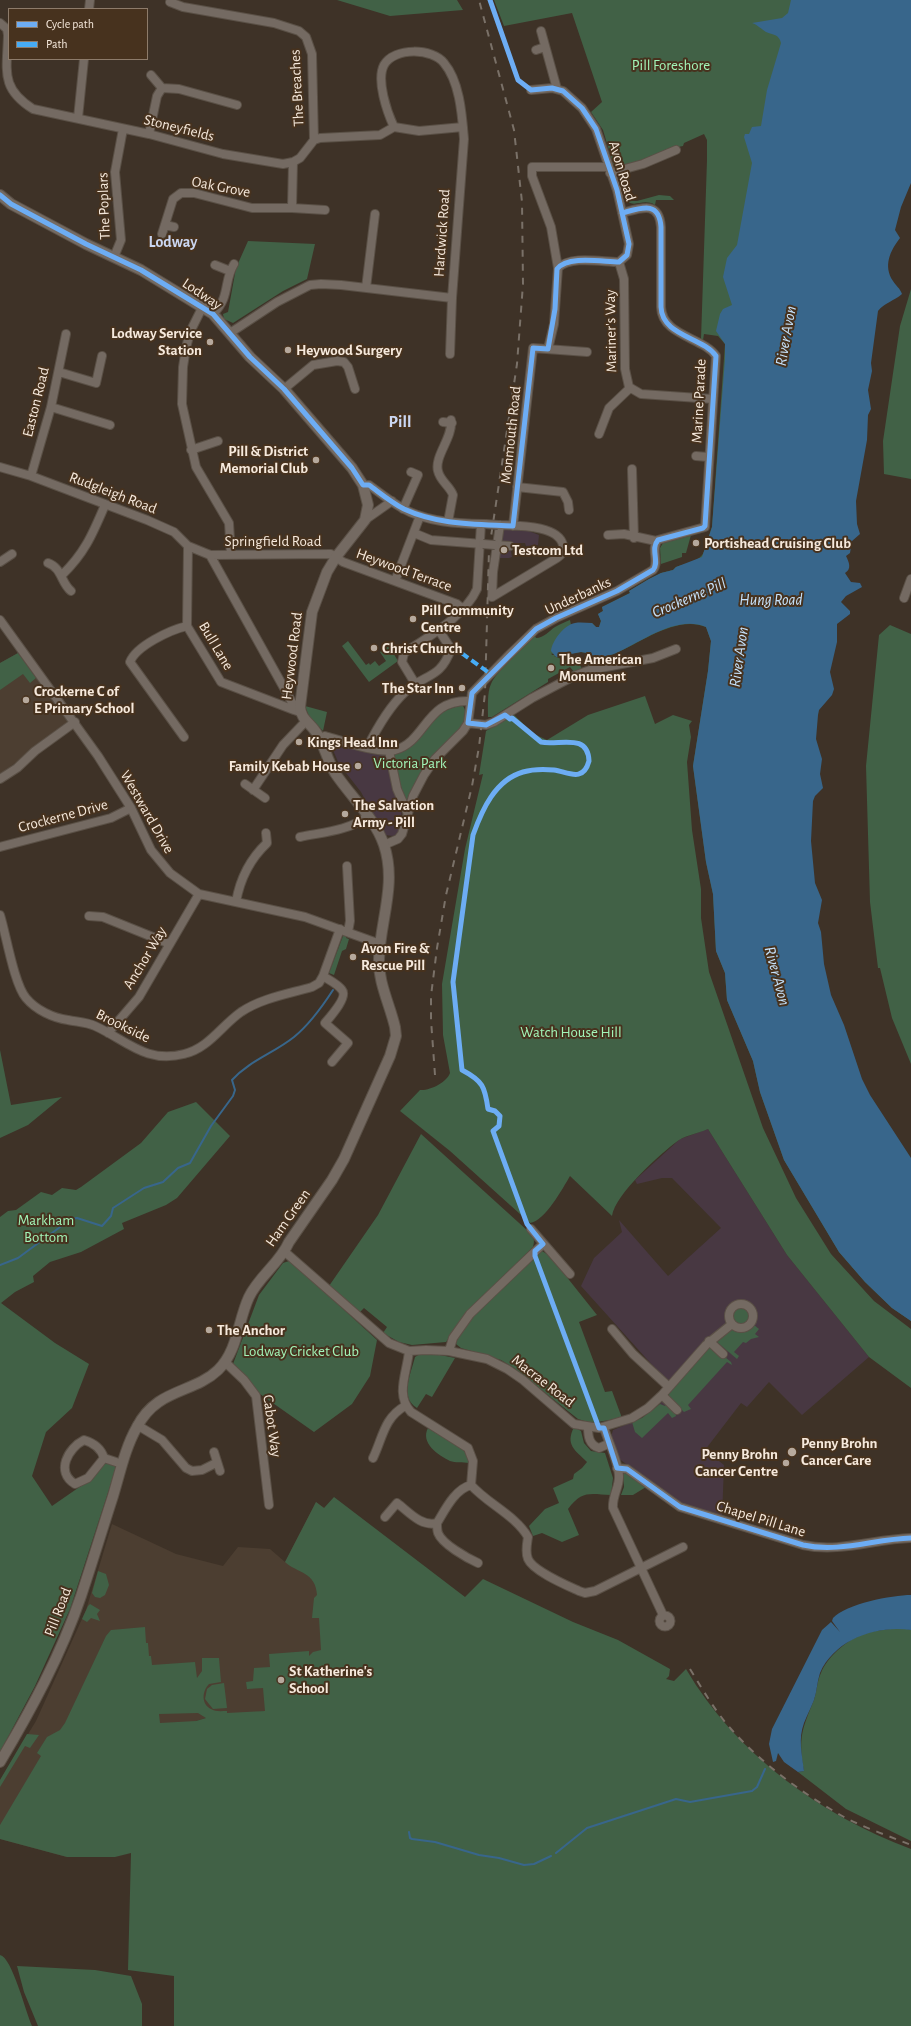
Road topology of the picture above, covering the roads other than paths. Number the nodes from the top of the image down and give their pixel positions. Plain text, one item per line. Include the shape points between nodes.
1 (167, 1) edge
2 (5, 25) edge
3 (540, 31) dead end
4 (545, 47) junction
5 (536, 50) dead end
6 (84, 60) edge
7 (151, 75) dead end
8 (3, 80) edge
9 (162, 88) junction
10 (557, 89) junction
11 (531, 90) dead end
12 (237, 105) dead end
13 (78, 118) junction
14 (394, 127) junction
15 (463, 127) junction
16 (123, 129) junction
17 (149, 134) junction
18 (314, 140) junction
19 (676, 150) dead end
20 (294, 162) junction
21 (609, 170) junction
22 (0, 195) edge
23 (292, 208) junction
24 (325, 210) dead end
25 (622, 213) junction
26 (375, 214) dead end
27 (165, 225) junction
28 (174, 228) dead end
29 (162, 234) dead end
30 (114, 257) junction
31 (619, 262) junction
32 (215, 265) dead end
33 (558, 268) junction
34 (366, 288) junction
35 (452, 298) junction
36 (202, 306) junction
37 (213, 314) junction
38 (230, 332) junction
39 (66, 334) dead end
40 (548, 349) junction
41 (586, 352) dead end
42 (450, 354) dead end
43 (102, 356) dead end
44 (59, 372) junction
45 (355, 388) dead end
46 (630, 388) junction
47 (284, 389) junction
48 (713, 399) junction
49 (51, 407) junction
50 (442, 422) dead end
51 (110, 425) dead end
52 (603, 433) dead end
53 (218, 441) dead end
54 (191, 450) junction
55 (696, 456) dead end
56 (708, 457) junction
57 (632, 467) dead end
58 (2, 470) edge
59 (411, 472) dead end
60 (31, 476) junction
61 (363, 485) junction
62 (517, 487) junction
63 (392, 501) junction
64 (105, 505) junction
65 (403, 509) junction
66 (569, 510) dead end
67 (420, 516) junction
68 (365, 520) junction
69 (448, 522) junction
70 (483, 524) junction
71 (499, 525) junction
72 (513, 526) junction
73 (414, 533) junction
74 (608, 535) dead end
75 (634, 538) junction
76 (656, 542) junction
77 (481, 544) junction
78 (496, 544) junction
79 (188, 546) junction
80 (510, 546) dead end
81 (12, 554) dead end
82 (210, 555) junction
83 (231, 555) junction
84 (336, 556) junction
85 (0, 562) edge
86 (48, 563) dead end
87 (62, 575) junction
88 (911, 579) edge
89 (395, 581) junction
90 (71, 591) dead end
91 (904, 598) dead end
92 (463, 609) junction
93 (0, 620) edge
94 (187, 626) junction
95 (438, 629) junction
96 (676, 649) dead end
97 (416, 685) junction
98 (470, 701) junction
99 (300, 715) junction
100 (75, 722) junction
101 (468, 723) junction
102 (325, 736) dead end
103 (184, 737) dead end
104 (367, 748) junction
105 (389, 751) junction
106 (0, 779) edge
107 (245, 784) dead end
108 (253, 790) junction
109 (265, 798) dead end
110 (131, 808) junction
111 (407, 812) junction
112 (368, 816) junction
113 (266, 833) dead end
114 (300, 837) dead end
115 (384, 845) junction
116 (0, 846) edge
117 (347, 866) dead end
118 (199, 894) junction
119 (236, 902) junction
120 (0, 915) edge
121 (89, 916) dead end
122 (340, 929) junction
123 (348, 932) junction
124 (170, 944) junction
125 (380, 944) junction
126 (323, 976) junction
127 (108, 1033) junction
128 (332, 1062) dead end
129 (531, 1230) dead end
130 (543, 1244) junction
131 (285, 1252) junction
132 (570, 1274) dead end
133 (732, 1324) dead end
134 (612, 1329) dead end
135 (710, 1341) junction
136 (449, 1351) junction
137 (409, 1352) junction
138 (723, 1354) dead end
139 (226, 1362) junction
140 (670, 1387) junction
141 (662, 1395) junction
142 (405, 1406) junction
143 (677, 1410) dead end
144 (137, 1425) junction
145 (588, 1427) junction
146 (604, 1428) junction
147 (608, 1444) junction
148 (214, 1452) dead end
149 (104, 1458) junction
150 (373, 1458) dead end
151 (216, 1463) junction
152 (122, 1464) junction
153 (616, 1468) junction
154 (220, 1471) dead end
155 (471, 1486) junction
156 (269, 1505) dead end
157 (385, 1517) dead end
158 (437, 1523) junction
159 (911, 1538) edge
160 (683, 1547) dead end
161 (478, 1563) dead end
162 (641, 1567) junction
163 (662, 1616) dead end
164 (0, 1762) edge

1 - 18 street, The Breaches via 183,7 274,23 299,31 306,37 312,54
2 - 8 street, Stoneyfields via 8,35
3 - 4 street
4 - 5 street
4 - 10 street
6 - 13 street
7 - 9 street
8 - 13 street, Stoneyfields via 18,98 33,109
9 - 12 street via 179,89
9 - 17 street via 157,96
10 - 11 street
10 - 21 street, Avon Road via 568,94 589,118 598,133
13 - 16 street, Stoneyfields
14 - 15 street via 419,131
14 - 15 street via 384,102 384,64 395,56 419,52 436,55 449,70 458,94
14 - 18 street via 380,135
15 - 35 street, Hardwick Road
16 - 17 street, Stoneyfields
16 - 30 street, The Poplars via 115,172 120,240
17 - 20 street, Stoneyfields via 223,154 278,164
18 - 20 street via 303,156
19 - 21 street, Avon Road via 643,164
20 - 23 street
21 - 25 street, Avon Road
21 - 33 street, Avon Road via 532,167 532,176 551,227
22 - 30 street, Lodway via 11,204
23 - 24 street, Oak Grove
23 - 27 street, Oak Grove via 252,208 194,193 181,193 173,199
25 - 31 street, Avon Road via 629,247 627,255
25 - 48 street, Marine Parade via 647,207 654,210 659,217 661,310 670,326 716,355
26 - 34 street
27 - 28 street
27 - 29 street, Oak Grove
30 - 36 street, Lodway
31 - 33 street via 603,260 564,263
31 - 46 street, Mariner's Way via 624,279 625,369
32 - 37 street via 232,267 226,295
33 - 40 street via 554,324
34 - 35 street, Hardwick Road
34 - 38 street, Hardwick Road via 310,285 277,302
35 - 42 street, Hardwick Road
36 - 37 street, Lodway
36 - 54 street via 190,332 183,367 182,404
37 - 38 street, Lodway
38 - 47 street, Lodway via 250,357
39 - 44 street, Easton Road
40 - 41 street
40 - 62 street, Monmouth Road via 532,348
43 - 44 street via 96,382
44 - 49 street, Easton Road
45 - 47 street via 348,367 344,362 334,361 313,365
46 - 48 street, Mariner's Way via 641,394
46 - 52 street via 609,408 602,425
47 - 61 street, Lodway via 352,468
48 - 56 street, Marine Parade
49 - 51 street
49 - 60 street, Easton Road
50 - 69 street via 452,422 447,451 437,469 453,495
53 - 54 street
54 - 83 street via 196,467 228,524
55 - 56 street, Marine Parade
56 - 76 street, Marine Parade via 704,528 662,538
57 - 75 street
58 - 60 street, Rudgleigh Road
59 - 65 street via 418,475
60 - 64 street, Rudgleigh Road
61 - 63 street via 369,485
61 - 68 street via 368,504
62 - 66 street via 563,492
62 - 72 street, Monmouth Road
63 - 65 street
63 - 68 street
64 - 79 street, Rudgleigh Road via 174,532
64 - 87 street via 88,545 76,562
65 - 67 street
67 - 69 street
67 - 73 street
68 - 84 street, Heywood Road
69 - 70 street
70 - 71 street, bridge
70 - 77 street
71 - 72 street
71 - 78 street
72 - 78 street via 538,528 555,533 562,543 562,555 492,597
73 - 77 street via 431,540
73 - 89 street
74 - 75 street via 624,534
75 - 76 street
76 - 98 street, Underbanks via 656,566 653,570 617,591 536,629 474,691
77 - 78 street, bridge
77 - 92 street via 477,589
78 - 80 street
79 - 82 street, Rudgleigh Road
79 - 94 street, Bull Lane
81 - 85 street
82 - 83 street, Springfield Road
82 - 99 street
83 - 84 street, Springfield Road
84 - 89 street, Heywood Terrace via 343,562
84 - 99 street, Heywood Road via 320,588 312,612
86 - 87 street
87 - 90 street
88 - 91 street
89 - 92 street, Heywood Terrace via 457,604
92 - 95 street
93 - 100 street, Westward Drive
94 - 99 street, Bull Lane via 220,682
94 - 103 street via 172,629 133,654 130,662
95 - 97 street via 450,649 448,657 438,672
95 - 97 street via 404,653 402,662
96 - 101 street via 653,658 590,670 538,695 494,722 486,725
97 - 104 street via 406,691 383,719
98 - 101 street
98 - 105 street via 452,704 437,711 405,746
99 - 108 street
99 - 112 street via 316,732 335,772
100 - 106 street
100 - 110 street, Westward Drive
101 - 111 street via 435,760
102 - 104 street
104 - 105 street
105 - 111 street via 398,789
107 - 108 street
108 - 109 street
110 - 116 street, Crockerne Drive via 111,818
110 - 118 street, Westward Drive via 160,863 170,874
111 - 115 street via 398,840
112 - 114 street via 342,829
112 - 115 street
113 - 119 street via 267,842 257,853 241,880
115 - 125 street, Ham Green via 389,884
117 - 123 street via 350,922
118 - 119 street, Westward Drive
118 - 124 street, Anchor Way
119 - 122 street, Westward Drive via 305,917
120 - 127 street, Brookside via 25,997 37,1008 51,1015 87,1023
121 - 124 street via 109,918
122 - 123 street, Westward Drive
122 - 126 street
123 - 125 street, Westward Drive
124 - 127 street, Anchor Way via 139,997
125 - 131 street, Ham Green via 380,975 396,1036 390,1056 344,1159
126 - 127 street, Brookside via 319,983 312,987 253,1005 240,1013 200,1049 183,1055 154,1056 138,1051
126 - 128 street via 344,992 343,998 325,1023 348,1043
129 - 130 street
130 - 132 street
130 - 136 street via 470,1314 455,1334
131 - 137 street, Macrae Road via 381,1337
131 - 139 street, Ham Green via 268,1269 249,1296
133 - 135 street, Macrae Road
134 - 140 street via 633,1354
135 - 138 street
135 - 140 street, Macrae Road
136 - 137 street, Macrae Road
136 - 145 street, Macrae Road via 487,1359 507,1369 574,1424
137 - 142 street via 402,1394
139 - 144 street via 213,1374 168,1395
139 - 156 street, Cabot Way via 256,1396
140 - 141 street, Macrae Road
141 - 143 street
141 - 146 street, Macrae Road via 639,1414
142 - 150 street via 388,1421
142 - 155 street via 468,1448 473,1461
144 - 151 street via 162,1440 186,1468 192,1471 202,1470
144 - 152 street
145 - 146 street, Macrae Road
145 - 147 street via 592,1444 599,1448
146 - 147 street
147 - 153 street
148 - 151 street
149 - 149 street via 80,1483 75,1484 65,1474 64,1467 70,1450 84,1440 97,1446
149 - 152 street
151 - 154 street
152 - 164 street, Pill Road via 72,1622 19,1732
153 - 159 street, Chapel Pill Lane via 627,1469 680,1507 804,1545 835,1548
153 - 162 street via 619,1478 612,1499 613,1508
155 - 158 street via 464,1487 458,1493
155 - 162 street via 523,1529 528,1537 528,1559 533,1566 578,1591 595,1591
157 - 158 street via 397,1503 423,1523
158 - 161 street via 438,1533 444,1540 465,1558
160 - 162 street
162 - 163 street

